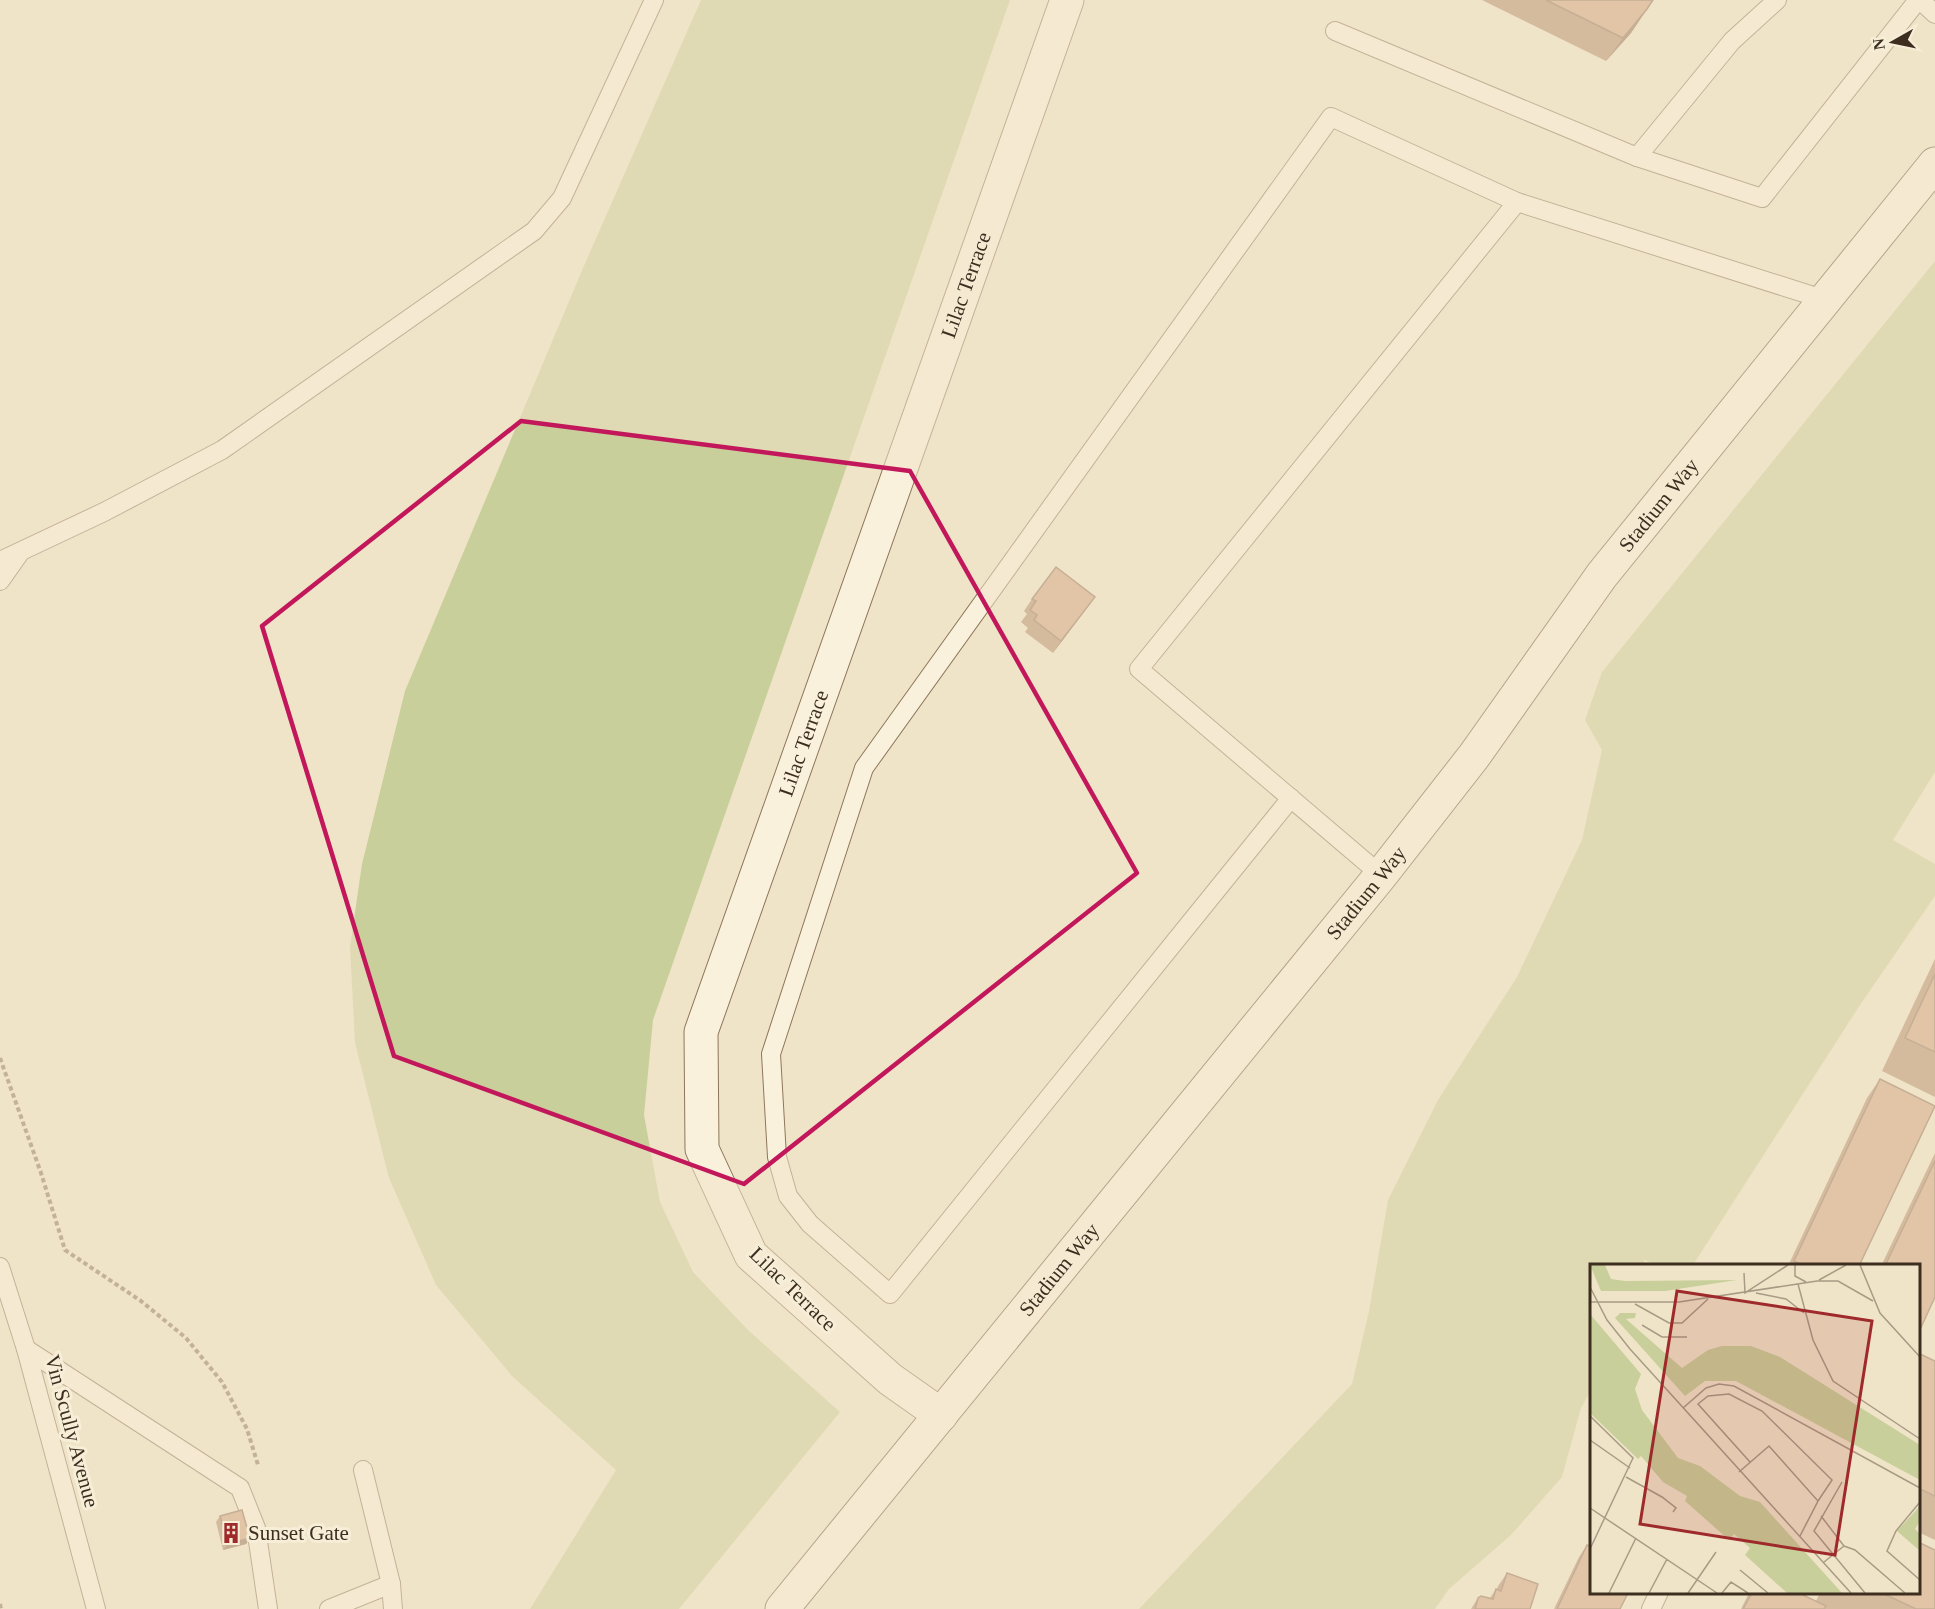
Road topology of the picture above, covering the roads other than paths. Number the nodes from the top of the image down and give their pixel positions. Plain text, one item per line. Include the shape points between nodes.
1 (654, 0) edge
2 (1067, 0) edge
3 (1778, 0) edge
4 (1919, 0) edge
5 (1935, 14) edge
6 (1335, 31) dead end
7 (1637, 157) junction
8 (1935, 164) edge
9 (1517, 202) junction
10 (1826, 300) junction
11 (19, 554) junction
12 (0, 561) edge
13 (0, 581) edge
14 (1291, 798) junction
15 (1381, 875) junction
16 (0, 1267) edge
17 (26, 1349) junction
18 (941, 1415) junction
19 (363, 1470) dead end
20 (391, 1584) junction
21 (1658, 1594) edge
22 (96, 1609) edge
23 (268, 1609) edge
24 (330, 1609) edge
25 (393, 1609) edge
26 (782, 1609) edge
27 (1651, 1609) edge

1 - 11 lane via 562,198 534,231 222,450
2 - 18 street, Lilac Terrace via 701,1032 702,1149 751,1255 890,1379
3 - 7 lane via 1732,41
4 - 5 lane
4 - 7 lane via 1762,198
6 - 7 lane
8 - 10 street, Stadium Way
9 - 10 lane
9 - 14 lane via 1139,669
9 - 14 lane via 1331,117 864,768 771,1054 777,1157 788,1196 810,1224 890,1294
10 - 15 street, Stadium Way via 1602,575 1474,756
11 - 12 lane
11 - 13 lane
14 - 15 lane
15 - 18 street, Stadium Way
16 - 17 lane, Vin Scully Avenue
17 - 22 lane, Vin Scully Avenue
17 - 23 lane via 240,1488 256,1528
18 - 26 street, Stadium Way
19 - 20 lane
20 - 24 lane
20 - 25 lane
21 - 27 lane

